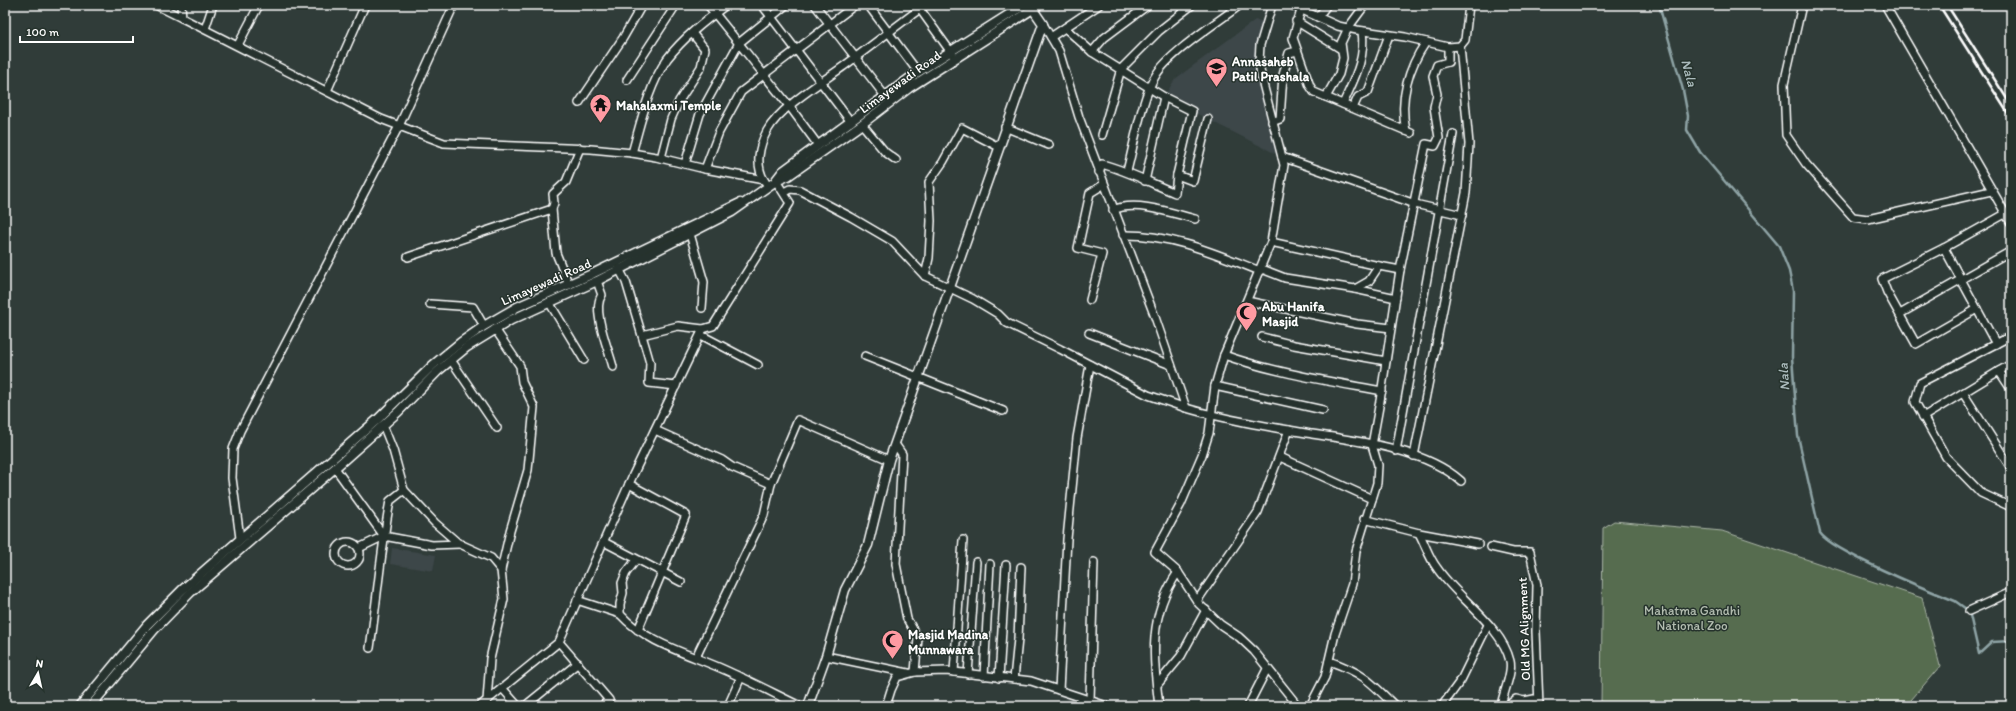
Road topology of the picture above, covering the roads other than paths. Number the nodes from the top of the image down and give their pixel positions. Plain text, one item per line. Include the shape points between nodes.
1 (156, 5) edge
2 (181, 5) edge
3 (213, 5) edge
4 (259, 5) edge
5 (365, 5) edge
6 (454, 5) edge
7 (642, 5) edge
8 (676, 5) edge
9 (708, 5) edge
10 (726, 5) edge
11 (762, 5) edge
12 (786, 5) edge
13 (815, 5) edge
14 (855, 5) edge
15 (868, 5) edge
16 (1024, 5) edge
17 (1099, 5) edge
18 (1148, 5) edge
19 (1192, 5) edge
20 (1240, 5) edge
21 (1272, 5) edge
22 (1292, 5) edge
23 (1327, 5) edge
24 (1365, 5) edge
25 (1469, 5) edge
26 (1802, 5) edge
27 (1885, 5) edge
28 (920, 6) edge
29 (1034, 6) edge
30 (1301, 10) junction
31 (715, 13) junction
32 (771, 17) junction
33 (1318, 17) junction
34 (182, 18) junction
35 (1296, 21) junction
36 (829, 24) junction
37 (1043, 24) junction
38 (1065, 28) junction
39 (1348, 28) junction
40 (204, 29) junction
41 (1362, 31) junction
42 (889, 32) junction
43 (692, 33) junction
44 (1389, 35) junction
45 (1051, 37) junction
46 (1426, 42) junction
47 (739, 43) junction
48 (238, 45) junction
49 (1460, 46) junction
50 (1448, 47) junction
51 (795, 48) junction
52 (1341, 49) junction
53 (1092, 52) junction
54 (1297, 52) junction
55 (953, 54) junction
56 (856, 57) junction
57 (1120, 69) junction
58 (918, 72) junction
59 (763, 74) junction
60 (627, 80) dead end
61 (822, 82) junction
62 (1149, 87) junction
63 (327, 91) junction
64 (885, 96) junction
65 (1164, 97) junction
66 (1326, 97) junction
67 (579, 103) dead end
68 (1343, 104) junction
69 (790, 107) junction
70 (1353, 108) junction
71 (1208, 119) dead end
72 (851, 122) junction
73 (1272, 122) junction
74 (862, 124) junction
75 (399, 126) junction
76 (1005, 127) junction
77 (1453, 134) dead end
78 (1102, 135) dead end
79 (818, 145) junction
80 (1049, 145) dead end
81 (999, 147) junction
82 (580, 148) junction
83 (632, 154) junction
84 (1282, 157) junction
85 (661, 158) junction
86 (896, 160) dead end
87 (685, 164) junction
88 (705, 169) junction
89 (1127, 171) junction
90 (1098, 172) junction
91 (1177, 175) junction
92 (776, 181) junction
93 (1145, 181) junction
94 (766, 183) junction
95 (1103, 185) junction
96 (1991, 191) junction
97 (784, 192) junction
98 (747, 200) junction
99 (1415, 204) junction
100 (552, 209) junction
101 (1113, 210) junction
102 (1440, 210) junction
103 (2005, 214) junction
104 (1462, 215) junction
105 (1195, 219) dead end
106 (2011, 223) edge
107 (690, 234) junction
108 (1123, 235) junction
109 (1271, 242) junction
110 (1944, 248) junction
111 (2011, 251) edge
112 (408, 257) dead end
113 (618, 266) junction
114 (1379, 266) junction
115 (1261, 270) junction
116 (1400, 270) junction
117 (925, 276) junction
118 (1961, 280) junction
119 (597, 281) junction
120 (569, 285) junction
121 (951, 288) junction
122 (1355, 289) junction
123 (1396, 298) junction
124 (1090, 300) dead end
125 (1248, 300) junction
126 (549, 302) junction
127 (430, 304) dead end
128 (702, 308) dead end
129 (1977, 309) junction
130 (1900, 314) junction
131 (484, 326) junction
132 (1391, 328) junction
133 (495, 329) junction
134 (702, 332) junction
135 (1089, 333) dead end
136 (642, 334) junction
137 (2011, 336) edge
138 (1262, 337) dead end
139 (1996, 344) junction
140 (1224, 355) junction
141 (865, 356) dead end
142 (451, 360) junction
143 (584, 360) dead end
144 (1386, 361) junction
145 (2011, 364) edge
146 (758, 365) dead end
147 (1090, 365) junction
148 (1171, 365) junction
149 (613, 367) dead end
150 (1999, 371) junction
151 (919, 377) junction
152 (676, 386) junction
153 (1216, 386) junction
154 (2011, 390) edge
155 (1382, 391) junction
156 (1963, 393) junction
157 (1186, 408) junction
158 (1002, 410) dead end
159 (1323, 410) dead end
160 (1213, 416) junction
161 (1923, 417) junction
162 (380, 422) junction
163 (497, 428) dead end
164 (655, 430) junction
165 (1289, 430) junction
166 (895, 444) junction
167 (1372, 445) junction
168 (1396, 451) junction
169 (1414, 456) junction
170 (1280, 457) junction
171 (889, 460) junction
172 (335, 468) junction
173 (2011, 468) edge
174 (1461, 481) dead end
175 (629, 484) junction
176 (771, 484) junction
177 (404, 490) junction
178 (1372, 499) junction
179 (2011, 507) edge
180 (1364, 519) junction
181 (1419, 533) junction
182 (384, 536) junction
183 (240, 538) junction
184 (964, 540) dead end
185 (604, 542) junction
186 (460, 544) junction
187 (1478, 544) dead end
188 (1490, 547) dead end
189 (359, 548) dead end
190 (636, 560) junction
191 (976, 562) dead end
192 (1094, 562) dead end
193 (990, 564) dead end
194 (1006, 565) dead end
195 (1021, 567) dead end
196 (501, 570) junction
197 (1178, 572) junction
198 (663, 573) junction
199 (681, 582) dead end
200 (2011, 592) edge
201 (577, 600) junction
202 (1197, 601) junction
203 (1206, 610) junction
204 (1969, 611) dead end
205 (620, 614) junction
206 (1488, 625) junction
207 (638, 630) junction
208 (559, 642) junction
209 (370, 648) dead end
210 (826, 656) junction
211 (696, 657) junction
212 (1329, 661) junction
213 (578, 663) junction
214 (1267, 669) junction
215 (954, 672) junction
216 (913, 673) junction
217 (968, 674) junction
218 (984, 676) junction
219 (741, 677) junction
220 (999, 678) junction
221 (1014, 679) junction
222 (1156, 685) junction
223 (502, 688) junction
224 (1059, 690) junction
225 (1090, 700) junction
226 (487, 701) junction
227 (1539, 705) edge
228 (80, 706) edge
229 (91, 706) edge
230 (480, 706) edge
231 (518, 706) edge
232 (525, 706) edge
233 (602, 706) edge
234 (728, 706) edge
235 (800, 706) edge
236 (808, 706) edge
237 (886, 706) edge
238 (1106, 706) edge
239 (1159, 706) edge
240 (1248, 706) edge
241 (1298, 706) edge
242 (1310, 706) edge
243 (1395, 706) edge
244 (1442, 706) edge
245 (1501, 706) edge
246 (1508, 706) edge

1 - 34 street
2 - 34 street
3 - 40 street
4 - 48 street
5 - 63 street
6 - 75 street
7 - 67 street via 616,50
8 - 60 street
9 - 31 street
10 - 31 street
11 - 32 street
12 - 32 street
13 - 36 street
14 - 36 street
15 - 42 street
16 - 55 street, Limayewadi Road
17 - 38 street
18 - 53 street via 1104,38
19 - 57 street via 1159,31
20 - 62 street via 1168,60
21 - 73 street via 1260,45 1259,61
22 - 30 street
23 - 33 street
24 - 39 street
25 - 49 street via 1465,40
26 - 96 street via 1784,84 1786,135 1806,164 1853,217 1868,219
27 - 96 street
28 - 42 street
28 - 55 street
29 - 37 street
29 - 55 street, Limayewadi Road
30 - 33 street
30 - 35 street
31 - 43 street
31 - 47 street
32 - 47 street
32 - 51 street
33 - 39 street
34 - 40 street
35 - 52 street
35 - 54 street via 1293,38
36 - 51 street
36 - 56 street
37 - 45 street
37 - 76 street
38 - 45 street
38 - 53 street
39 - 41 street
39 - 52 street
40 - 48 street
41 - 44 street
41 - 68 street via 1364,48 1361,61
42 - 56 street
42 - 58 street
43 - 83 street via 667,60 648,95
43 - 85 street via 705,49 701,67 671,119
44 - 46 street
44 - 70 street via 1368,92 1358,97
45 - 90 street via 1059,51
46 - 50 street
46 - 70 street via 1415,57 1409,76 1403,110 1409,132
47 - 59 street
47 - 87 street via 700,114
48 - 63 street
49 - 50 street
49 - 104 street via 1468,144 1466,193
50 - 99 street via 1448,62 1437,65 1433,76 1437,94 1434,107 1439,138 1435,146 1426,144
51 - 59 street
51 - 61 street
52 - 66 street via 1339,74
53 - 57 street
54 - 66 street via 1310,86 1314,92
54 - 73 street via 1289,53 1283,75 1280,119
55 - 58 street, Limayewadi Road
55 - 74 street, Limayewadi Road
56 - 61 street
56 - 64 street
57 - 62 street
57 - 78 street
58 - 64 street, Limayewadi Road
59 - 69 street
59 - 88 street via 741,92 719,132
61 - 69 street
61 - 72 street
62 - 65 street
62 - 89 street
63 - 75 street
64 - 72 street, Limayewadi Road
65 - 91 street via 1192,111
65 - 93 street
66 - 68 street
68 - 70 street
69 - 79 street
69 - 94 street via 767,131 758,162 759,172
71 - 91 street via 1193,180
72 - 79 street, Limayewadi Road
73 - 84 street
74 - 86 street via 885,152
74 - 92 street, Limayewadi Road via 788,176
75 - 82 street via 444,143
75 - 183 street via 240,431 234,449 232,478
76 - 80 street
76 - 81 street
77 - 102 street
79 - 92 street, Limayewadi Road via 783,171
81 - 117 street via 962,128 930,182 931,221 929,258
81 - 121 street
82 - 83 street
82 - 100 street via 566,182 553,194
83 - 85 street
84 - 99 street
84 - 109 street via 1284,165
85 - 87 street
87 - 88 street
88 - 94 street
89 - 90 street via 1102,164
89 - 93 street
90 - 95 street
91 - 93 street via 1175,193
92 - 94 street, Limayewadi Road
92 - 97 street
94 - 98 street, Limayewadi Road
95 - 101 street
95 - 124 street via 1090,193 1078,248 1102,254
96 - 103 street
97 - 117 street via 790,189 800,190 892,241
97 - 134 street via 790,203 782,217 713,326
98 - 107 street, Limayewadi Road via 732,212
98 - 113 street, Limayewadi Road
99 - 102 street
99 - 116 street
100 - 112 street
100 - 120 street via 556,254
101 - 105 street via 1121,207 1153,209 1175,212
101 - 108 street
102 - 104 street
102 - 168 street
103 - 106 street
103 - 110 street
104 - 169 street
107 - 113 street, Limayewadi Road
107 - 128 street via 704,282
108 - 115 street via 1146,235 1203,249
108 - 148 street
109 - 114 street
109 - 115 street
110 - 118 street
110 - 130 street via 1882,279
111 - 118 street
113 - 119 street, Limayewadi Road
113 - 120 street, Limayewadi Road
113 - 136 street via 632,299
114 - 116 street
114 - 122 street via 1369,281
115 - 122 street via 1285,278
115 - 125 street
116 - 123 street
117 - 121 street
118 - 129 street
118 - 130 street
119 - 126 street, Limayewadi Road
119 - 149 street via 602,295 599,299 601,327
120 - 131 street, Limayewadi Road via 517,307
121 - 147 street via 998,314 1007,323
121 - 151 street
122 - 123 street
123 - 132 street
125 - 132 street via 1357,324
125 - 140 street
126 - 133 street, Limayewadi Road
126 - 143 street
127 - 131 street via 473,307
129 - 130 street via 1916,344
129 - 139 street
131 - 162 street, Limayewadi Road via 434,365
132 - 144 street
133 - 142 street, Limayewadi Road
133 - 196 street via 520,366 522,382 534,407 528,470
134 - 136 street via 678,326
134 - 146 street
134 - 152 street
135 - 148 street
136 - 152 street via 650,363 649,383
137 - 139 street
138 - 144 street
139 - 161 street via 1920,384 1915,402
140 - 153 street
140 - 155 street via 1258,367
141 - 151 street
142 - 162 street, Limayewadi Road
142 - 163 street
144 - 155 street
145 - 150 street
147 - 157 street via 1148,395
147 - 224 street via 1077,438 1067,539
148 - 157 street
150 - 154 street
150 - 156 street
151 - 158 street
151 - 166 street
152 - 164 street
153 - 159 street
153 - 160 street
155 - 167 street
156 - 161 street
156 - 173 street
157 - 160 street
160 - 165 street
160 - 197 street via 1202,455 1181,504 1155,552
161 - 179 street via 1946,457 1981,493
162 - 172 street
162 - 177 street via 393,450
162 - 183 street
164 - 175 street
164 - 176 street
165 - 167 street
165 - 170 street
166 - 171 street
166 - 216 street via 902,454 896,564 907,619 918,638
167 - 168 street
167 - 178 street via 1378,465 1377,483
168 - 169 street
169 - 174 street via 1449,470
170 - 178 street
170 - 202 street via 1258,512
171 - 176 street via 798,420
171 - 210 street via 868,545 845,590
172 - 182 street
172 - 229 street via 186,597 154,630
175 - 185 street
175 - 198 street via 686,515
176 - 211 street via 764,515
177 - 182 street via 390,501
177 - 186 street via 435,523
178 - 180 street
180 - 181 street
180 - 212 street via 1356,551 1352,584
181 - 187 street
181 - 206 street via 1436,568
182 - 186 street via 432,545
182 - 189 street
182 - 209 street
183 - 228 street via 165,606
184 - 215 street
185 - 190 street
185 - 201 street
186 - 196 street via 491,558
188 - 227 street, Old MG Alignment via 1513,552 1530,552 1536,585
190 - 198 street
190 - 205 street via 622,583
191 - 217 street
192 - 225 street
193 - 218 street
194 - 220 street
195 - 221 street
196 - 226 street via 504,599 490,659
197 - 202 street
197 - 222 street via 1166,589 1155,626
198 - 199 street
198 - 207 street
200 - 204 street
201 - 205 street
201 - 208 street
202 - 203 street
203 - 214 street via 1254,651
203 - 222 street via 1181,656
205 - 207 street
206 - 244 street via 1461,680
206 - 245 street via 1510,662
207 - 211 street
208 - 213 street
208 - 223 street
210 - 216 street
210 - 236 street
211 - 219 street
212 - 242 street via 1325,677
212 - 243 street via 1352,669 1372,682
213 - 232 street
213 - 233 street via 609,700
214 - 240 street
214 - 241 street
215 - 216 street
215 - 217 street
216 - 237 street via 898,677
217 - 218 street
218 - 220 street
219 - 234 street
219 - 235 street
220 - 221 street
221 - 224 street via 1031,681
222 - 239 street
223 - 226 street
223 - 231 street
224 - 225 street
225 - 238 street
226 - 230 street
227 - 246 street via 1534,699 1516,699

